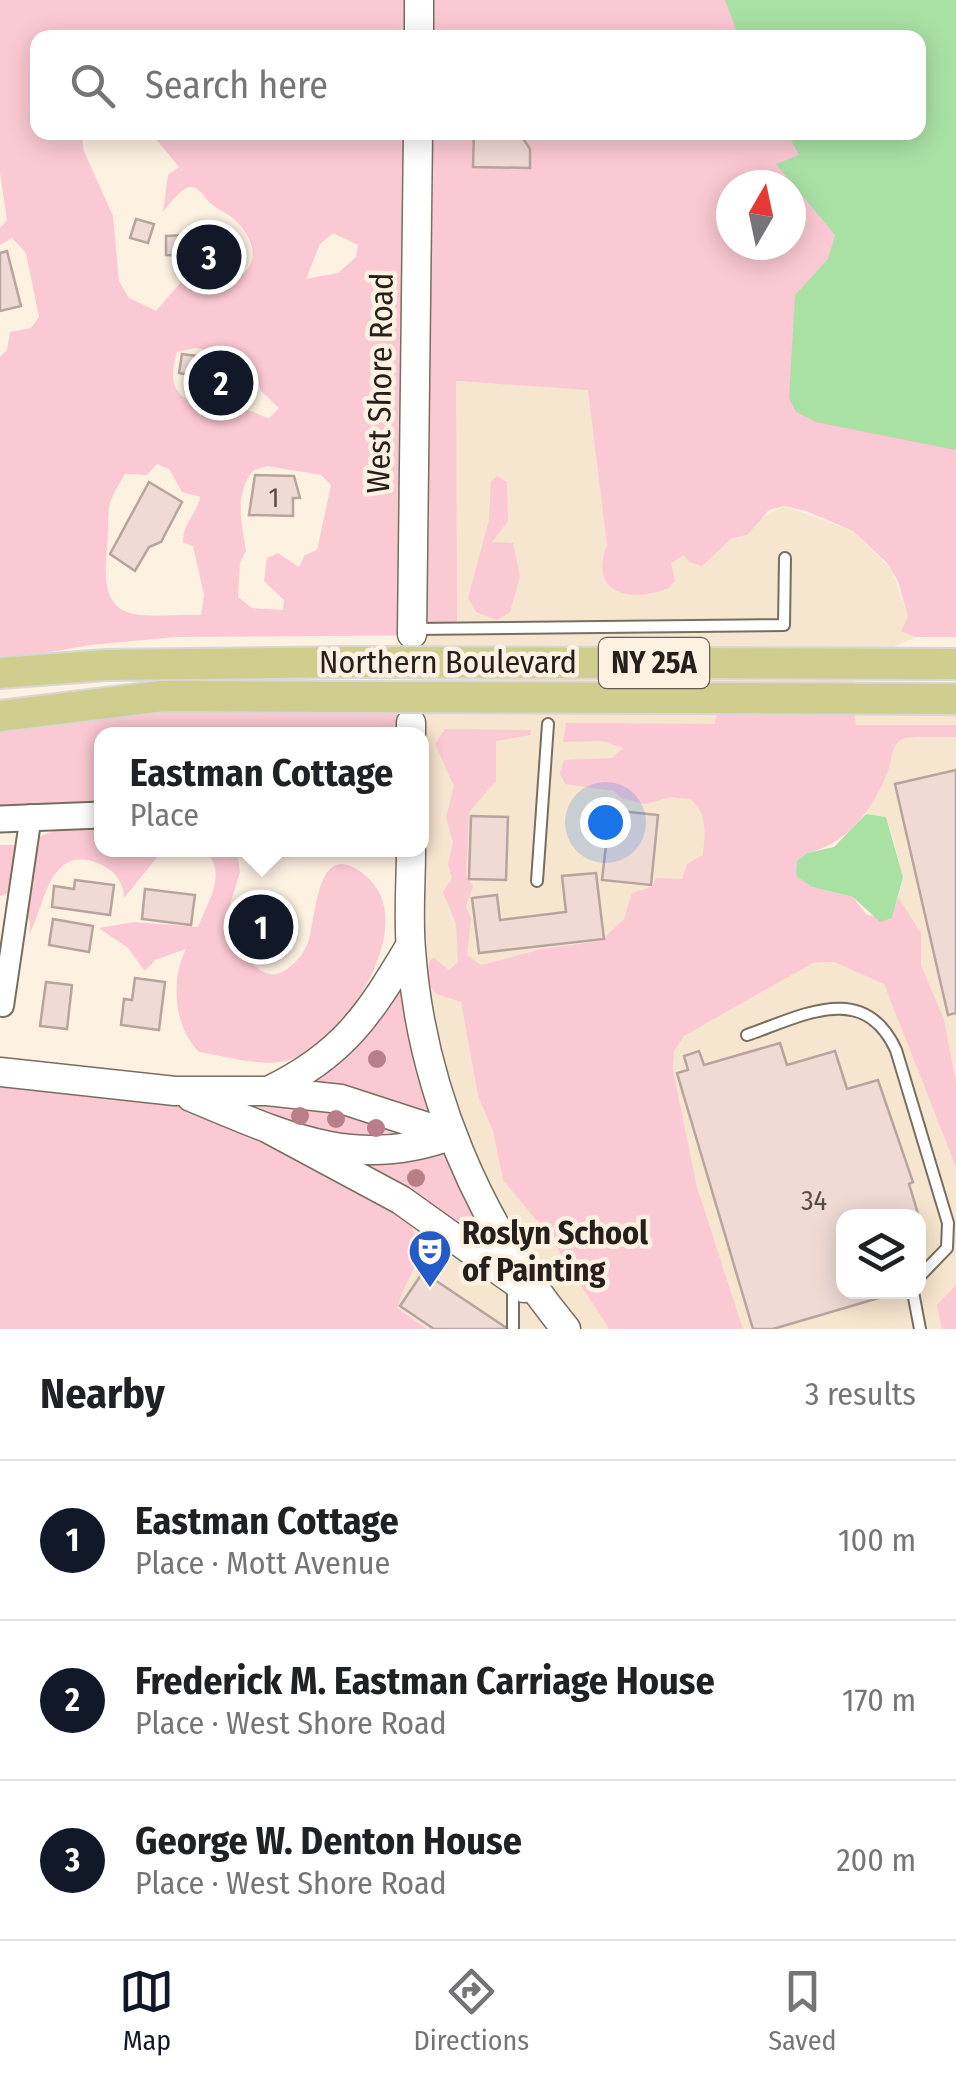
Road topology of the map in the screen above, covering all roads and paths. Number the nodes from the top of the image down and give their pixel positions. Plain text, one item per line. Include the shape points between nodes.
1 (419, 0) edge
2 (419, 30) edge
3 (418, 140) edge
4 (785, 558) dead end
5 (412, 632) joint
6 (956, 664) edge
7 (0, 673) edge
8 (956, 699) edge
9 (0, 716) edge
10 (548, 724) dead end
11 (31, 815) junction
12 (94, 815) edge
13 (0, 819) edge
14 (408, 857) edge
15 (538, 881) dead end
16 (410, 946) junction
17 (3, 1006) dead end
18 (748, 1035) dead end
19 (0, 1072) edge
20 (175, 1090) junction
21 (266, 1091) junction
22 (267, 1128) junction
23 (452, 1135) junction
24 (926, 1270) edge
25 (513, 1279) junction
26 (914, 1299) edge
27 (544, 1303) junction
28 (513, 1329) edge
29 (566, 1329) edge
30 (920, 1329) edge

1 - 2 main road
3 - 5 main road, West Shore Road
4 - 5 lane via 784,625
6 - 7 main road, Northern Boulevard / NY 25A, bridge via 351,662
8 - 9 main road, Northern Boulevard / NY 25A, bridge via 162,696
10 - 15 lane
11 - 12 street
11 - 13 street
11 - 17 street
14 - 16 main road
16 - 21 main road via 347,1039 326,1059
16 - 23 main road via 419,1013
18 - 24 lane via 832,1007 882,1023 948,1223 947,1248
19 - 20 main road
20 - 21 main road
20 - 22 main road
21 - 23 main road via 364,1103
22 - 23 main road via 374,1152
22 - 25 main road via 401,1200
23 - 27 main road via 479,1198
25 - 27 main road
25 - 28 lane
26 - 30 lane
27 - 29 main road

